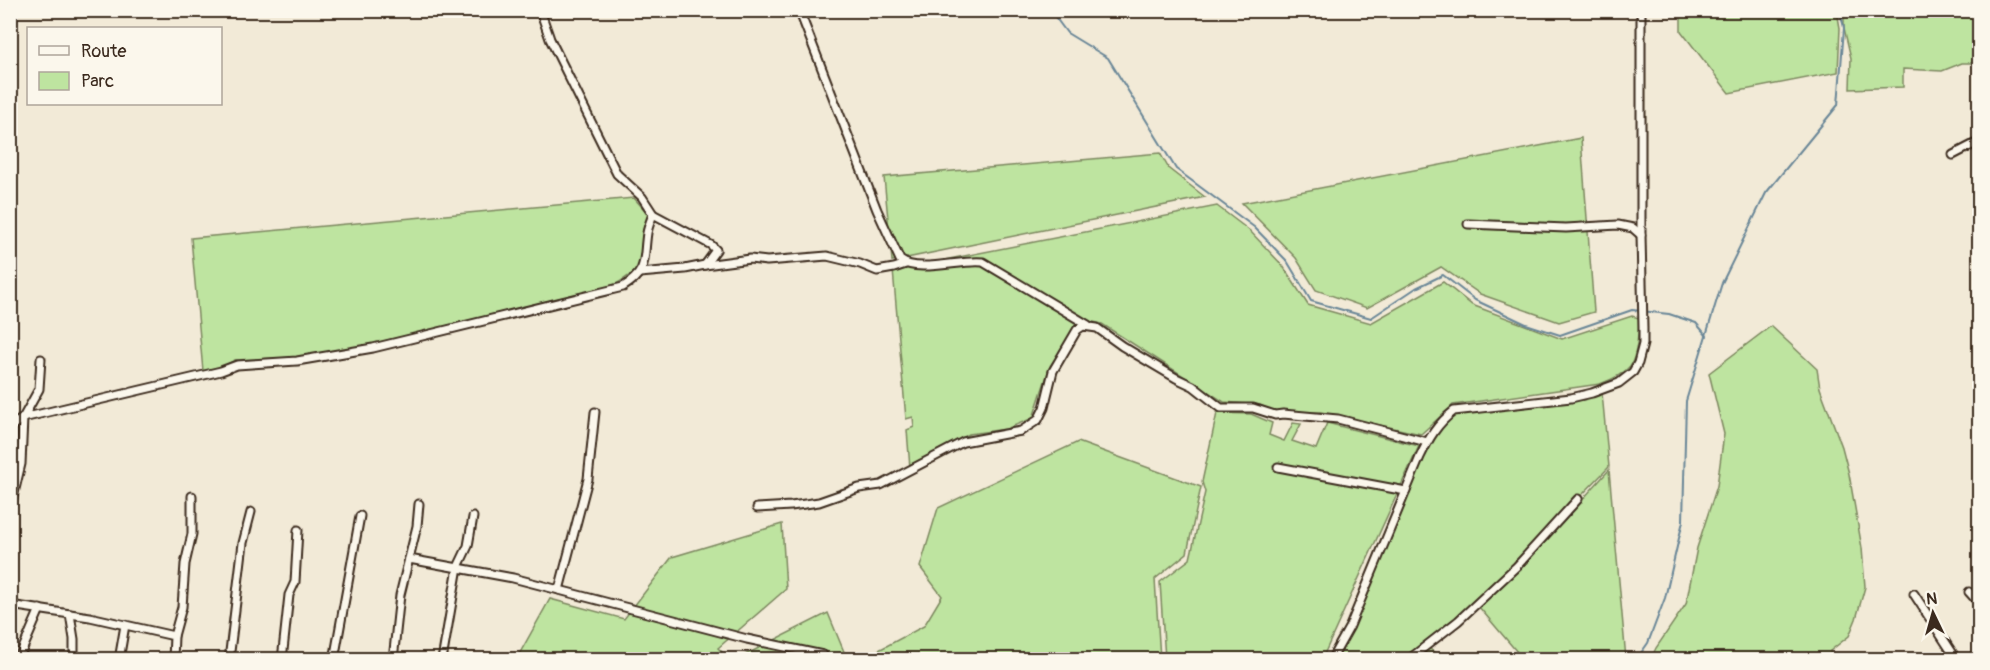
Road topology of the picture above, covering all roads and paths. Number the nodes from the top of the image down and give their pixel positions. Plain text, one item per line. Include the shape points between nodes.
1 (540, 10) edge
2 (799, 10) edge
3 (1641, 10) edge
4 (1980, 141) edge
5 (1953, 155) dead end
6 (653, 214) junction
7 (1468, 224) dead end
8 (1641, 235) junction
9 (906, 264) junction
10 (705, 265) junction
11 (640, 273) junction
12 (1088, 325) junction
13 (41, 359) dead end
14 (595, 411) dead end
15 (23, 418) junction
16 (10, 427) edge
17 (1427, 442) junction
18 (1278, 467) dead end
19 (1406, 491) junction
20 (192, 496) dead end
21 (1578, 499) dead end
22 (419, 504) dead end
23 (757, 508) dead end
24 (10, 510) edge
25 (251, 512) dead end
26 (360, 516) dead end
27 (473, 517) dead end
28 (298, 530) dead end
29 (409, 559) junction
30 (458, 567) junction
31 (560, 590) junction
32 (1969, 592) dead end
33 (1914, 594) dead end
34 (1980, 604) edge
35 (10, 605) edge
36 (40, 609) junction
37 (70, 614) junction
38 (125, 625) junction
39 (174, 636) junction
40 (823, 655) dead end
41 (18, 660) edge
42 (74, 660) edge
43 (119, 660) edge
44 (173, 660) edge
45 (229, 660) edge
46 (282, 660) edge
47 (334, 660) edge
48 (393, 660) edge
49 (442, 660) edge
50 (1331, 660) edge
51 (1408, 660) edge
52 (1957, 660) edge

1 - 6 street via 550,39 618,174 642,196
2 - 9 street via 877,210 900,260
3 - 8 street
4 - 5 street
6 - 10 street via 711,245 716,250
6 - 11 street
7 - 8 street via 1566,228 1618,225 1633,228
8 - 17 street via 1642,344 1633,372 1619,383 1571,398 1454,411 1440,422
9 - 10 street via 877,271 827,256
9 - 12 street via 983,262
10 - 11 street
11 - 15 street via 623,287 604,293 373,348 297,361 237,365
12 - 17 street via 1193,386 1221,408 1329,418
12 - 23 street via 1077,330 1053,371 1038,420 1021,431 963,442 889,483 859,488 819,502
13 - 15 street via 39,389
14 - 31 street via 588,479
15 - 16 street
15 - 24 street via 21,464
17 - 19 street
18 - 19 street
19 - 50 street via 1350,626
20 - 39 street via 192,534
21 - 51 street via 1517,566 1458,621
22 - 29 street
25 - 45 street via 243,543
26 - 47 street
27 - 30 street via 468,546
28 - 46 street via 296,582 289,595
29 - 30 street
29 - 48 street via 400,595
30 - 31 street
30 - 49 street
31 - 40 street
32 - 34 street
33 - 52 street
35 - 36 street
36 - 37 street
36 - 41 street
37 - 38 street
37 - 42 street
38 - 39 street
38 - 43 street
39 - 44 street

